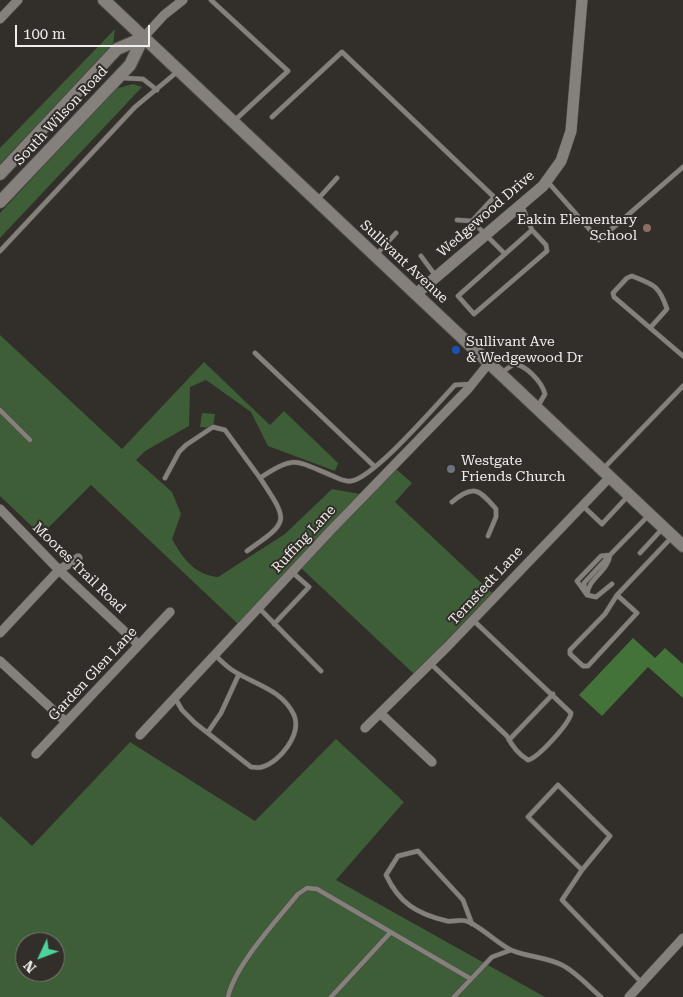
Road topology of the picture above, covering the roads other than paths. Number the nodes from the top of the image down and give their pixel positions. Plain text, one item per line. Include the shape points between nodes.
1 (18, 0) edge
2 (104, 0) edge
3 (183, 0) edge
4 (211, 0) edge
5 (582, 0) edge
6 (0, 18) edge
7 (143, 38) junction
8 (178, 71) junction
9 (116, 79) junction
10 (158, 90) junction
11 (272, 117) dead end
12 (233, 122) junction
13 (683, 168) edge
14 (0, 174) edge
15 (337, 178) dead end
16 (547, 181) junction
17 (317, 201) junction
18 (0, 202) edge
19 (521, 204) junction
20 (457, 220) dead end
21 (472, 221) junction
22 (532, 230) junction
23 (396, 233) dead end
24 (487, 234) junction
25 (0, 250) edge
26 (505, 254) junction
27 (375, 256) junction
28 (421, 256) dead end
29 (436, 277) junction
30 (416, 294) junction
31 (650, 328) junction
32 (254, 353) dead end
33 (683, 356) edge
34 (488, 363) junction
35 (500, 374) junction
36 (472, 384) junction
37 (683, 386) edge
38 (536, 408) junction
39 (0, 410) edge
40 (30, 440) dead end
41 (374, 466) junction
42 (606, 473) junction
43 (165, 478) dead end
44 (260, 478) junction
45 (630, 495) junction
46 (452, 502) dead end
47 (582, 505) junction
48 (0, 510) edge
49 (650, 514) junction
50 (668, 532) junction
51 (488, 536) dead end
52 (683, 546) edge
53 (247, 551) dead end
54 (640, 553) dead end
55 (610, 555) junction
56 (78, 558) dead end
57 (59, 570) junction
58 (292, 572) junction
59 (612, 584) dead end
60 (587, 594) junction
61 (617, 595) junction
62 (259, 608) junction
63 (170, 612) dead end
64 (473, 620) junction
65 (274, 624) junction
66 (0, 632) edge
67 (139, 645) junction
68 (215, 655) junction
69 (0, 660) edge
70 (430, 663) junction
71 (321, 671) dead end
72 (239, 674) junction
73 (553, 694) junction
74 (175, 698) junction
75 (380, 713) junction
76 (66, 722) junction
77 (365, 728) dead end
78 (208, 732) junction
79 (140, 734) dead end
80 (509, 740) junction
81 (36, 754) dead end
82 (432, 762) dead end
83 (582, 870) junction
84 (472, 924) junction
85 (390, 932) junction
86 (682, 942) edge
87 (511, 950) junction
88 (471, 979) junction
89 (641, 982) junction
90 (228, 997) edge
91 (331, 997) edge
92 (454, 997) edge
93 (601, 997) edge
94 (629, 997) edge

1 - 6 street
2 - 7 main road, Sullivant Avenue
3 - 7 street
4 - 12 lane via 288,71
5 - 16 street, Wedgewood Drive via 571,131 561,160
7 - 8 main road, Sullivant Avenue
7 - 9 main road, South Wilson Road via 130,65
7 - 14 main road, South Wilson Road via 117,50
8 - 10 lane
8 - 12 main road, Sullivant Avenue
9 - 10 lane via 142,79
9 - 18 main road, South Wilson Road
10 - 25 lane via 135,107
11 - 21 lane via 342,52 494,197
12 - 17 main road, Sullivant Avenue
13 - 16 lane via 599,240
15 - 17 lane
16 - 19 street, Wedgewood Drive
17 - 27 main road, Sullivant Avenue
19 - 22 lane
19 - 24 street, Wedgewood Drive
20 - 21 lane
21 - 24 lane
22 - 26 lane
22 - 26 lane via 546,245 547,252 474,314 458,296
23 - 27 lane
24 - 26 lane
24 - 29 street, Wedgewood Drive
27 - 30 main road, Sullivant Avenue
28 - 29 lane
29 - 30 street, Wedgewood Drive
30 - 34 main road, Sullivant Avenue
31 - 31 lane via 614,297 613,293 627,278 632,276 662,292 667,309
31 - 33 lane
32 - 41 lane
34 - 35 main road, Sullivant Avenue
34 - 36 street, Ruffing Lane
35 - 38 main road, Sullivant Avenue
35 - 38 lane via 514,364 525,369 544,388 545,394
36 - 41 lane via 455,385 388,456
36 - 58 street, Ruffing Lane
37 - 42 lane
38 - 42 main road, Sullivant Avenue
39 - 40 lane
41 - 44 lane via 358,479 350,481 297,461 288,461
42 - 45 main road, Sullivant Avenue
42 - 47 street, Ternstedt Lane
43 - 44 lane via 186,445 213,426 219,426
44 - 53 lane via 282,517 274,532
45 - 47 lane via 602,524
45 - 49 main road, Sullivant Avenue
46 - 51 lane via 465,491 472,490 491,504 496,509 496,517
47 - 64 street, Ternstedt Lane
48 - 57 street, Moores Trail Road
49 - 50 main road, Sullivant Avenue
49 - 55 lane
50 - 52 main road, Sullivant Avenue
50 - 54 lane
50 - 61 lane
55 - 60 lane via 609,564 588,587
55 - 60 lane via 601,556 577,581
56 - 57 street
57 - 66 street
57 - 67 street, Moores Trail Road
58 - 62 street, Ruffing Lane
58 - 65 lane via 308,587
59 - 60 lane via 601,596
61 - 61 lane via 606,614 570,650 570,654 583,666 588,666 637,613
62 - 65 lane
62 - 68 street, Ruffing Lane
63 - 67 street, Garden Glen Lane
64 - 70 street, Ternstedt Lane
64 - 73 lane
65 - 71 lane
67 - 76 street, Garden Glen Lane
68 - 72 lane
68 - 74 street, Ruffing Lane
69 - 76 street
70 - 75 street, Ternstedt Lane
70 - 80 lane
72 - 78 lane via 221,713
72 - 78 lane via 262,684 285,704 294,716 295,733 277,756 261,768 251,767
73 - 80 lane
73 - 80 lane via 568,708 570,718 536,757 524,758
74 - 78 lane via 182,710
74 - 79 street, Ruffing Lane
75 - 77 street, Ternstedt Lane
75 - 82 street
76 - 81 street, Garden Glen Lane
83 - 83 lane via 610,836 558,785 528,817
83 - 89 lane via 562,900
84 - 84 lane via 467,920 449,921 416,910 395,894 386,875 398,856 418,851 463,900
84 - 87 lane
85 - 88 lane
85 - 90 lane via 318,889 307,888 298,894 254,951
85 - 91 lane
86 - 89 street
87 - 88 lane via 492,957
87 - 93 lane via 563,966
88 - 92 lane
89 - 94 street

